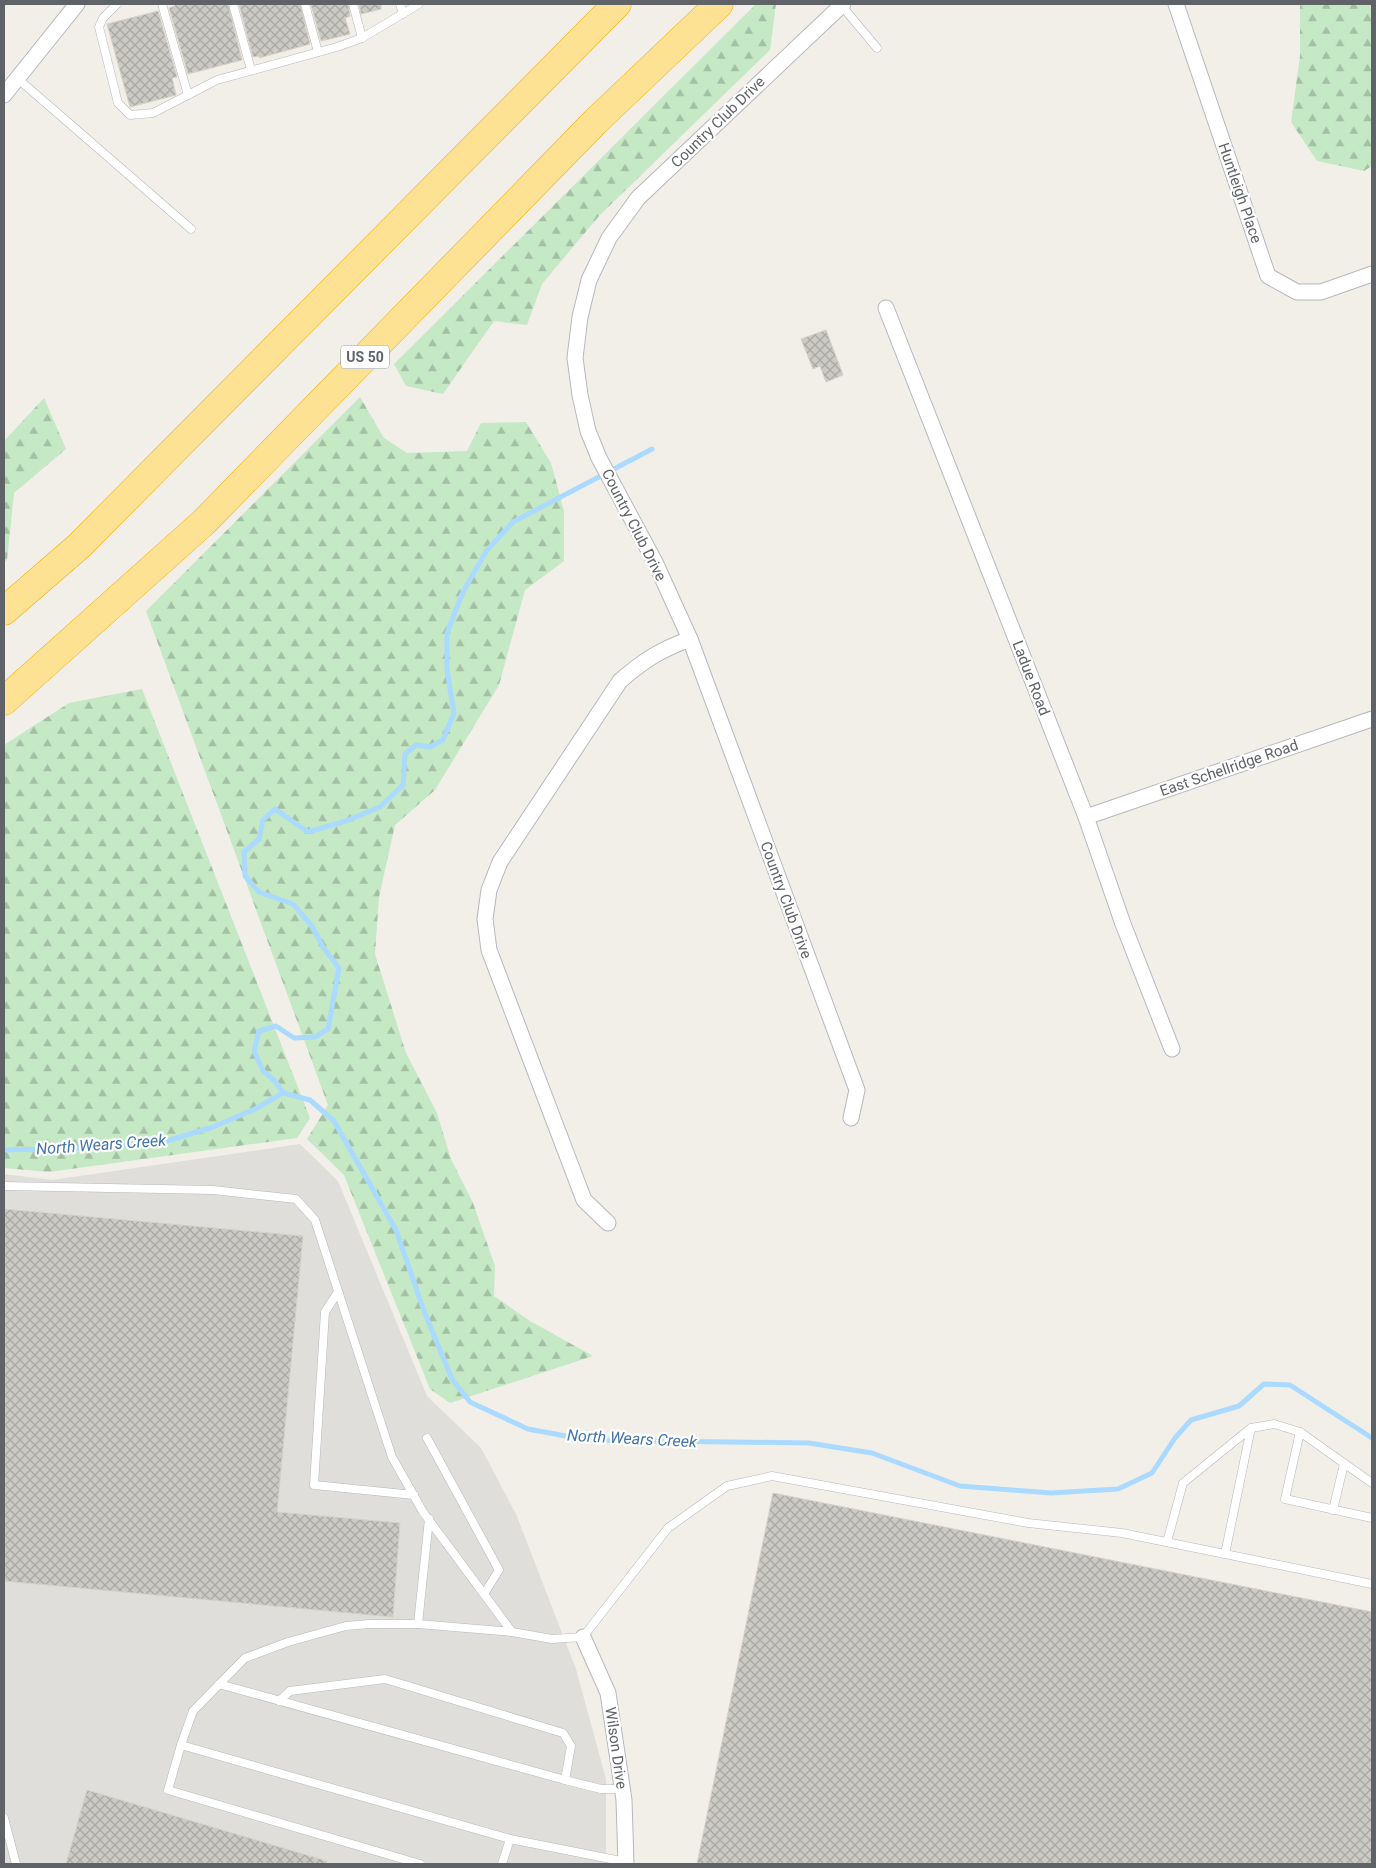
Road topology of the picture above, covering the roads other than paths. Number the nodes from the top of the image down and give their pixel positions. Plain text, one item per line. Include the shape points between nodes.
1 (76, 4) edge
2 (117, 4) edge
3 (162, 4) edge
4 (233, 4) edge
5 (305, 4) edge
6 (353, 4) edge
7 (400, 4) edge
8 (419, 4) edge
9 (617, 4) edge
10 (719, 4) edge
11 (842, 4) edge
12 (1176, 4) edge
13 (403, 14) junction
14 (362, 38) junction
15 (878, 48) dead end
16 (318, 52) junction
17 (251, 70) junction
18 (17, 78) junction
19 (4, 95) edge
20 (188, 95) junction
21 (191, 229) dead end
22 (1372, 274) edge
23 (886, 308) dead end
24 (4, 611) edge
25 (690, 639) junction
26 (4, 702) edge
27 (1372, 719) edge
28 (1086, 817) junction
29 (1172, 1049) dead end
30 (851, 1118) dead end
31 (4, 1186) edge
32 (608, 1223) dead end
33 (338, 1292) junction
34 (1251, 1428) junction
35 (1300, 1432) junction
36 (427, 1438) dead end
37 (1344, 1464) junction
38 (1372, 1483) edge
39 (414, 1495) junction
40 (1333, 1510) junction
41 (1372, 1518) edge
42 (429, 1519) junction
43 (1167, 1542) junction
44 (1226, 1554) junction
45 (1372, 1584) edge
46 (484, 1594) junction
47 (418, 1624) junction
48 (512, 1632) junction
49 (583, 1636) junction
50 (220, 1684) junction
51 (279, 1701) junction
52 (181, 1745) junction
53 (565, 1780) junction
54 (622, 1789) junction
55 (4, 1818) edge
56 (510, 1840) junction
57 (626, 1863) edge
58 (16, 1864) edge
59 (420, 1864) edge
60 (502, 1864) edge

1 - 18 street
2 - 20 lane via 98,27 118,103 130,115 153,113
3 - 20 lane
4 - 17 lane
5 - 16 lane
6 - 14 lane
7 - 13 lane
8 - 13 lane
9 - 24 highway via 80,546
10 - 26 highway, US 50 via 596,121 204,522
11 - 15 lane
11 - 25 street, Country Club Drive via 638,198 609,238 589,280 580,317 575,358 588,432 655,562
12 - 22 street, Huntleigh Place via 1268,276 1297,292 1321,292
13 - 14 lane
14 - 16 lane
16 - 17 lane
17 - 20 lane via 217,80
18 - 19 street
18 - 21 lane
23 - 28 street, Ladue Road
25 - 30 street, Country Club Drive via 857,1090
25 - 32 street via 661,650 620,681 500,862 489,890 485,919 489,950 584,1200
27 - 28 street, East Schellridge Road
28 - 29 street, Ladue Road
31 - 33 lane via 213,1190 296,1199 314,1220
33 - 39 lane via 392,1457
33 - 39 lane via 325,1312 314,1485
34 - 35 lane via 1274,1424
34 - 43 lane via 1183,1484
34 - 44 lane
35 - 37 lane
35 - 40 lane via 1285,1499
36 - 46 lane via 499,1570
37 - 38 lane
37 - 40 lane
39 - 42 lane
40 - 41 lane
42 - 46 lane
42 - 47 lane
43 - 44 lane
43 - 49 lane via 1122,1533 1028,1523 772,1476 727,1486 668,1528
44 - 45 lane
46 - 48 lane
47 - 48 lane
47 - 50 lane via 346,1626 288,1642 245,1658
48 - 49 lane via 552,1639
49 - 54 street, Wilson Drive via 608,1693
50 - 51 lane
50 - 52 lane via 193,1711
51 - 53 lane
51 - 53 lane via 290,1691 385,1679 563,1734 571,1746
52 - 56 lane
52 - 59 lane via 168,1790
53 - 54 lane via 601,1790
54 - 57 street, Wilson Drive
55 - 58 lane
56 - 57 lane
56 - 60 lane

